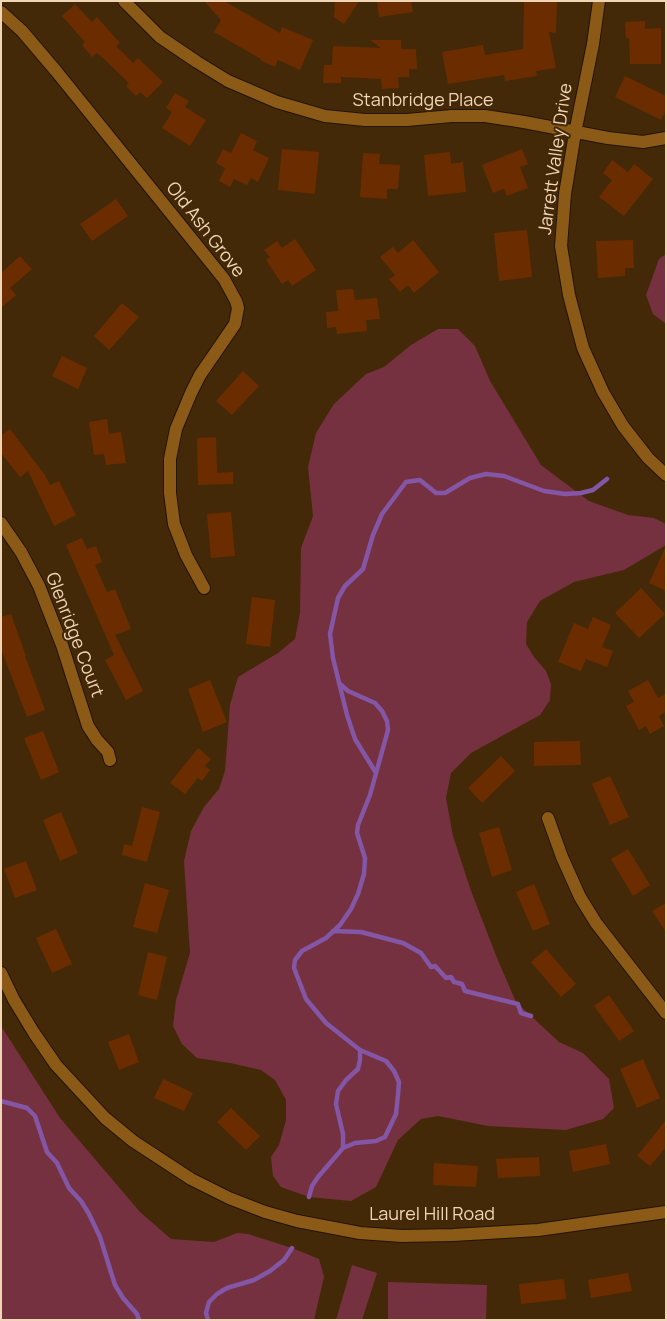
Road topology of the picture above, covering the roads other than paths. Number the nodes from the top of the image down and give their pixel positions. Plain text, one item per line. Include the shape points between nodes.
1 (124, 1) edge
2 (599, 1) edge
3 (1, 12) edge
4 (575, 133) junction
5 (666, 138) edge
6 (666, 475) edge
7 (1, 522) edge
8 (204, 588) dead end
9 (110, 760) dead end
10 (548, 818) dead end
11 (1, 973) edge
12 (666, 1012) edge
13 (666, 1212) edge

1 - 4 street, Stanbridge Place via 160,37 196,62 228,81 277,102 325,116 365,120 485,116
2 - 4 street, Jarrett Valley Drive
3 - 8 street, Old Ash Grove via 56,71 224,279 236,301 235,324 191,393 176,429 170,459 174,524
4 - 5 street, Stanbridge Place via 643,142
4 - 6 street, Jarrett Valley Drive via 561,246 569,295 583,348 623,426
7 - 9 street, Glenridge Court via 39,586 88,726 108,752
10 - 12 street via 580,897 596,923
11 - 13 street, Laurel Hill Road via 14,1000 56,1065 105,1118 190,1179 266,1212 360,1233 402,1236 538,1230

